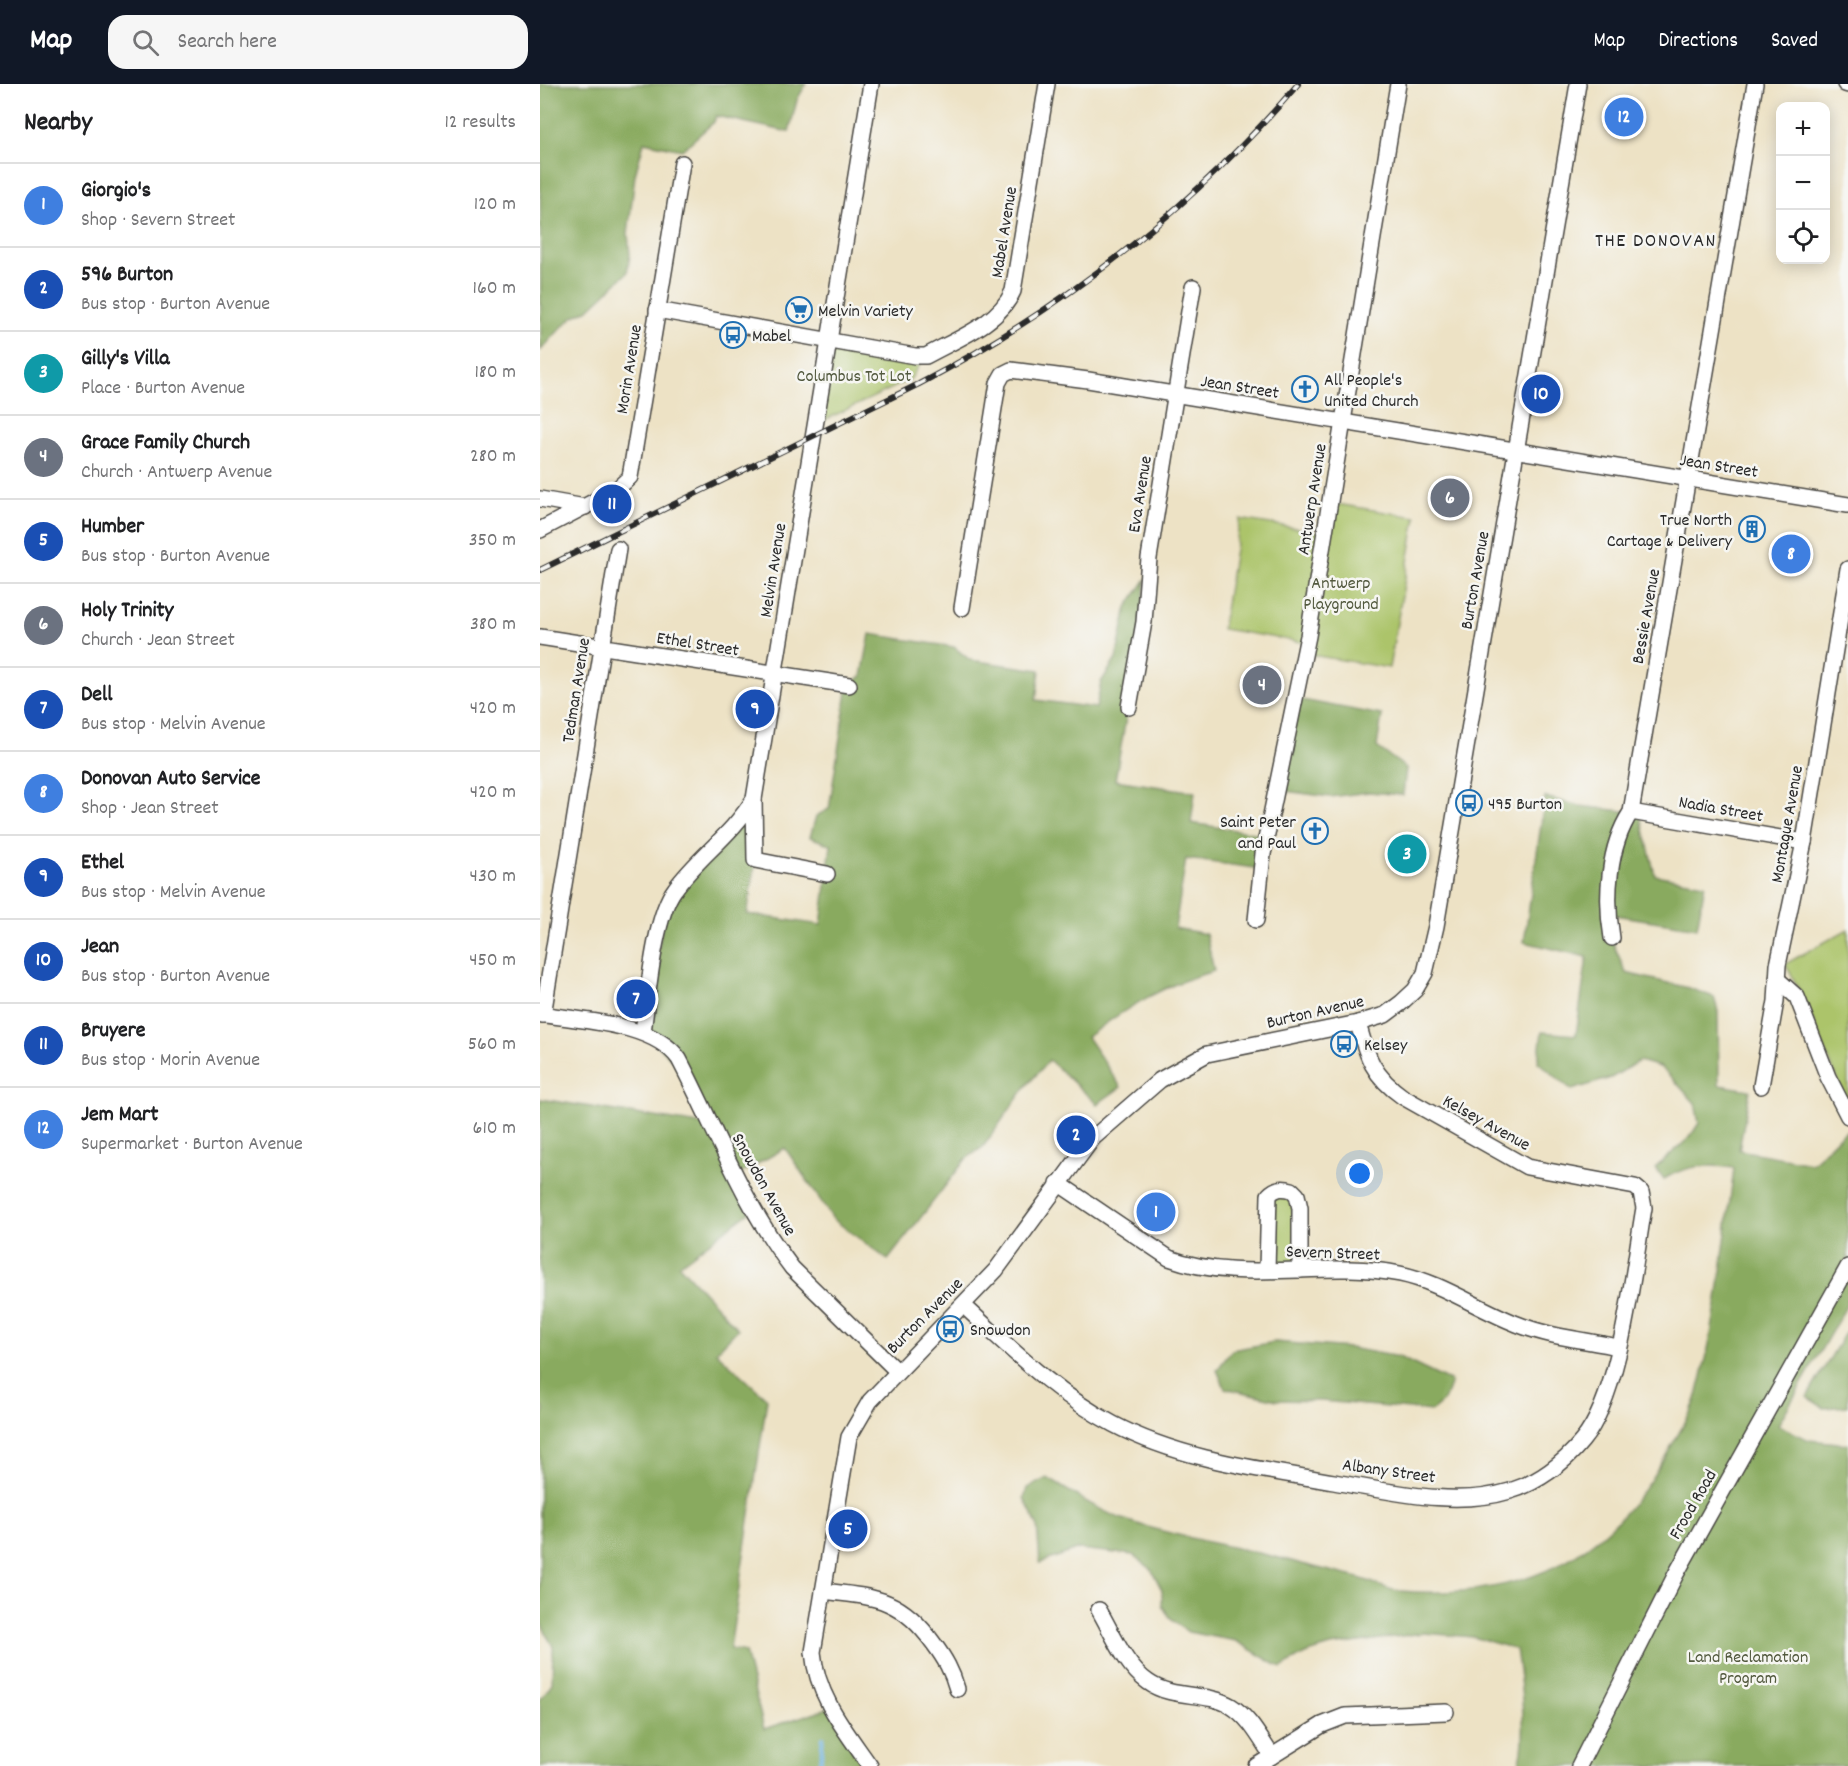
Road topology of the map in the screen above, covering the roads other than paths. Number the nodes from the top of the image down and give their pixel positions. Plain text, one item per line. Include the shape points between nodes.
1 (871, 84) edge
2 (1047, 84) edge
3 (1398, 84) edge
4 (1578, 84) edge
5 (1755, 84) edge
6 (682, 163) dead end
7 (1193, 287) dead end
8 (657, 310) junction
9 (829, 340) junction
10 (1175, 395) junction
11 (1343, 423) junction
12 (1516, 451) junction
13 (1687, 480) junction
14 (540, 499) edge
15 (1848, 505) edge
16 (585, 507) junction
17 (540, 530) edge
18 (618, 549) dead end
19 (1848, 568) edge
20 (962, 608) dead end
21 (540, 637) edge
22 (602, 647) junction
23 (774, 675) junction
24 (849, 685) dead end
25 (1130, 707) dead end
26 (754, 799) junction
27 (1631, 812) junction
28 (1804, 842) junction
29 (827, 874) dead end
30 (1256, 920) dead end
31 (1612, 938) dead end
32 (1777, 979) junction
33 (542, 1014) edge
34 (1358, 1023) junction
35 (643, 1032) junction
36 (1761, 1086) dead end
37 (1848, 1116) edge
38 (1058, 1183) junction
39 (1641, 1192) joint
40 (1848, 1267) edge
41 (1267, 1269) junction
42 (1300, 1270) junction
43 (963, 1305) junction
44 (1618, 1347) junction
45 (897, 1371) junction
46 (823, 1591) junction
47 (1099, 1610) dead end
48 (957, 1689) dead end
49 (1446, 1712) dead end
50 (1272, 1756) junction
51 (870, 1766) edge
52 (1256, 1766) edge
53 (1579, 1766) edge

1 - 9 street, Melvin Avenue
2 - 9 street, Mabel Avenue via 1009,300 990,320 926,356
3 - 11 street, Antwerp Avenue
4 - 12 street, Burton Avenue
5 - 13 street, Bessie Avenue
6 - 8 street, Morin Avenue
7 - 10 street, Eva Avenue
8 - 9 street, Mabel Avenue
8 - 16 street, Morin Avenue via 630,477 616,490
9 - 23 street, Melvin Avenue
10 - 11 street, Jean Street
10 - 20 street, Jean Street via 1021,370 1003,374 995,398
10 - 25 street, Eva Avenue
11 - 12 street, Jean Street
11 - 30 street, Antwerp Avenue via 1308,636 1263,854
12 - 13 street, Jean Street
12 - 34 street, Burton Avenue via 1431,954 1415,990 1401,1004 1385,1015
13 - 15 street, Jean Street
13 - 27 street, Bessie Avenue
14 - 16 street
16 - 17 street, Morin Avenue
18 - 22 street, Tedman Avenue
19 - 28 street, Montague Avenue
21 - 22 street, Ethel Street
22 - 23 street, Ethel Street
22 - 33 street, Tedman Avenue
23 - 24 street, Ethel Street
23 - 26 street, Melvin Avenue
26 - 29 street via 755,860
26 - 35 street, Melvin Avenue via 730,832 669,898 661,923
27 - 28 street, Nadia Street
27 - 31 street, Bessie Avenue via 1622,826 1614,856 1608,905
28 - 32 street, Montague Avenue
32 - 36 street, Montague Avenue
32 - 37 street via 1797,997 1828,1077
33 - 35 street
34 - 38 street, Burton Avenue via 1207,1054 1183,1066 1104,1126
34 - 39 street, Kelsey Avenue via 1376,1073 1403,1096 1527,1167 1635,1187
35 - 45 street, Snowdon Avenue via 666,1044 679,1059 743,1192 780,1252
38 - 41 street, Severn Street via 1169,1258 1204,1268
38 - 43 street, Burton Avenue via 1012,1251
39 - 44 street, Albany Street via 1644,1208
40 - 53 street, Frood Road via 1676,1574
41 - 42 street, Severn Street
41 - 42 street via 1269,1195 1275,1189 1285,1188 1292,1190 1299,1201
42 - 44 street, Severn Street via 1403,1275 1517,1324
43 - 44 street, Albany Street via 1083,1407 1153,1442 1229,1463 1396,1492 1449,1497 1510,1491 1560,1464 1584,1440 1601,1412
43 - 45 street, Burton Avenue
45 - 46 street, Burton Avenue via 870,1401 849,1437
46 - 48 street via 903,1609 947,1662
46 - 51 street, Burton Avenue via 813,1652 819,1686
47 - 50 street via 1126,1658 1146,1681 1168,1692 1229,1704 1252,1726
49 - 50 street via 1345,1716 1322,1725
50 - 52 street

